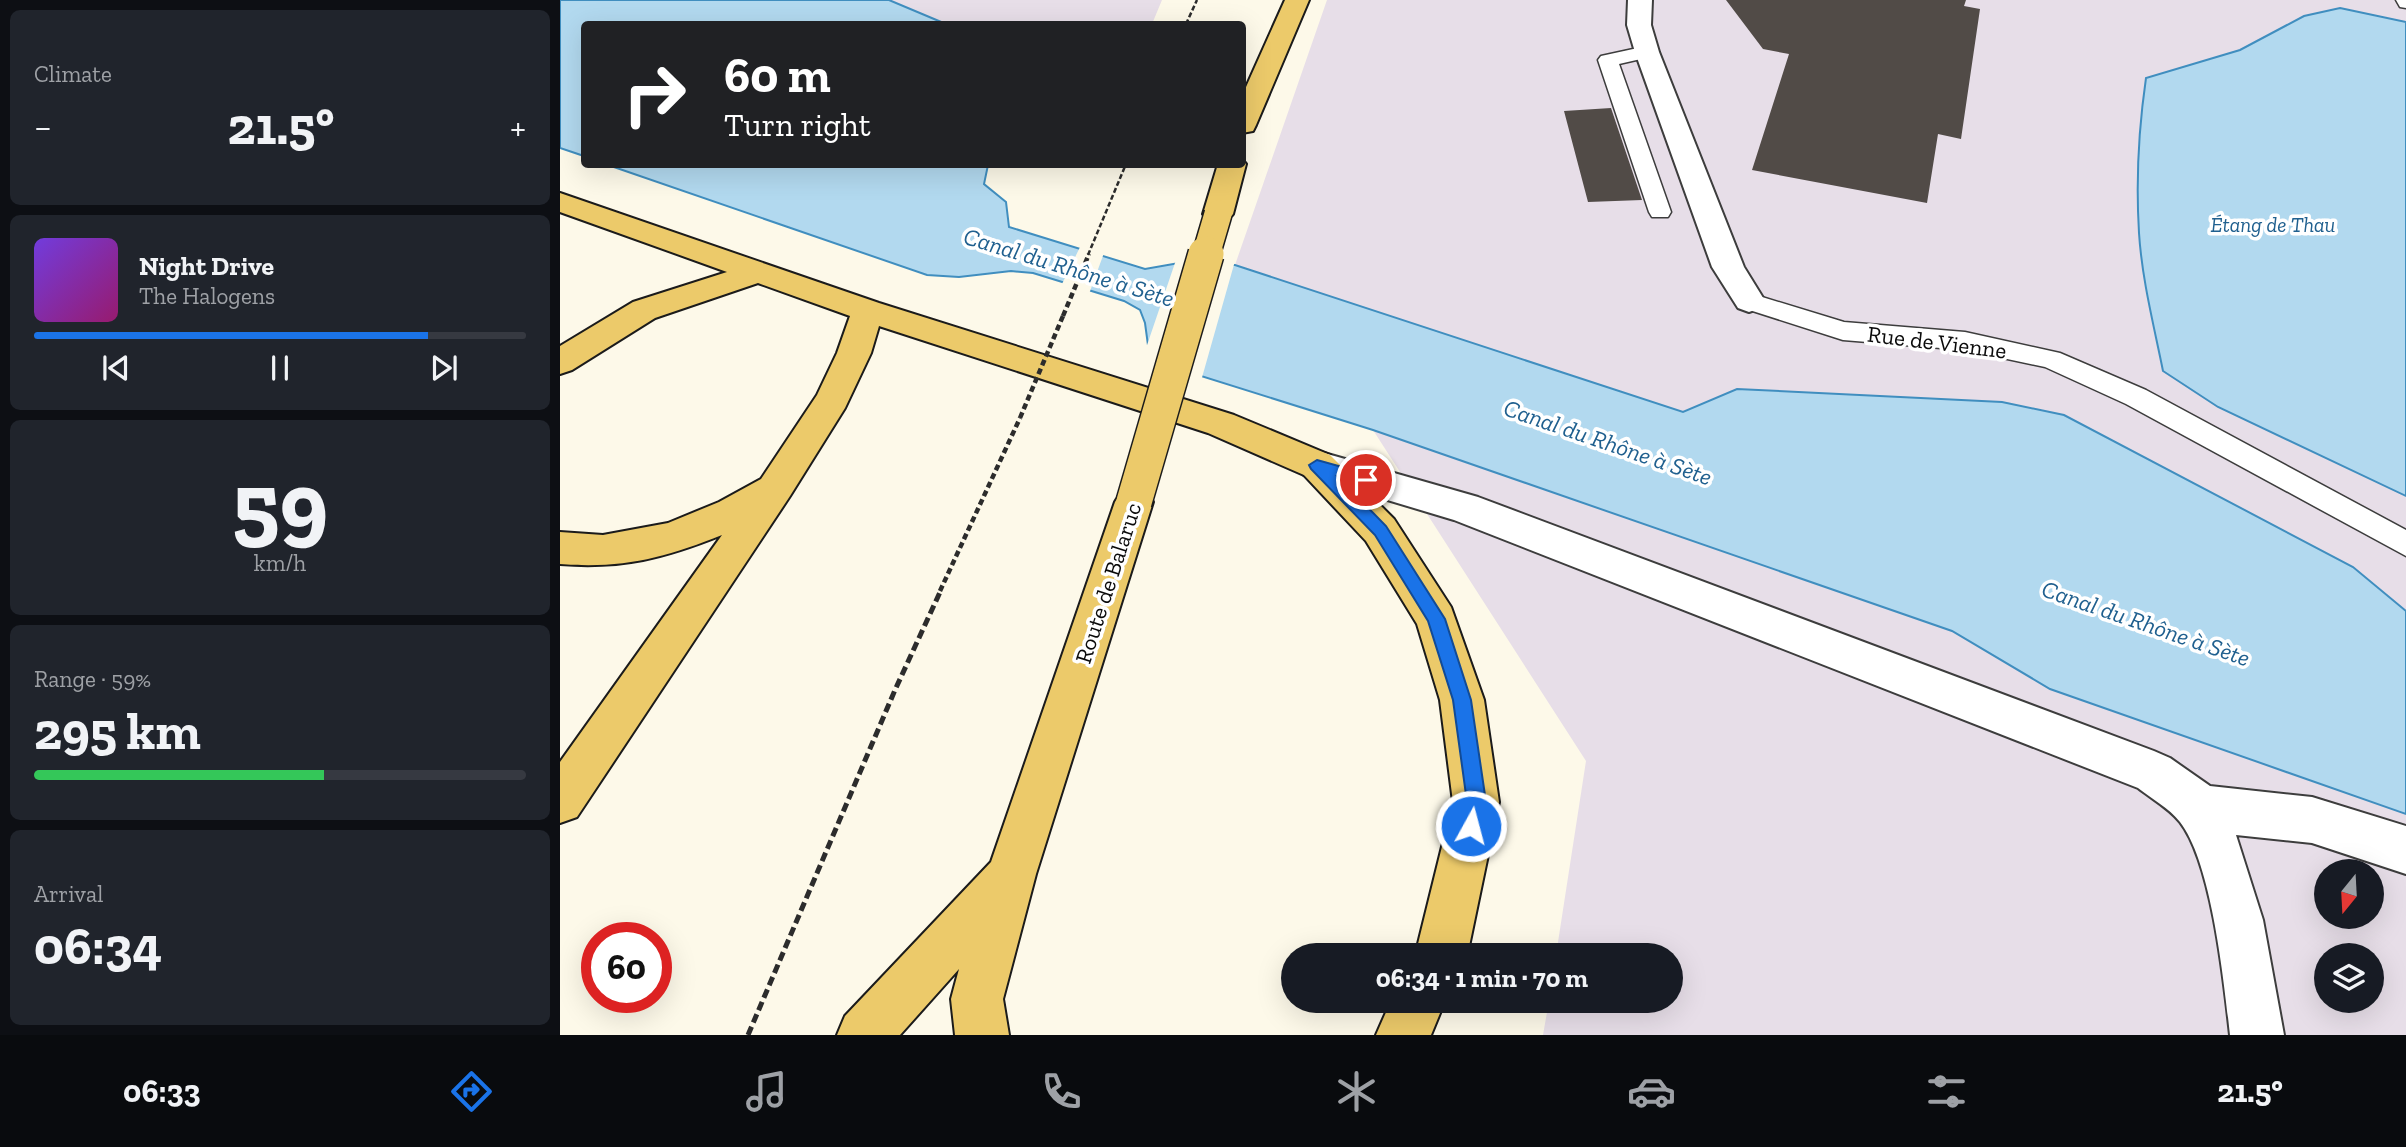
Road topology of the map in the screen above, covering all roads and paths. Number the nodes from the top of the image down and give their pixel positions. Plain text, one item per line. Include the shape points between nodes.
1 (1197, 0) edge
2 (1275, 0) edge
3 (1297, 0) edge
4 (1640, 0) edge
5 (1187, 21) edge
6 (1647, 52) junction
7 (1246, 114) edge
8 (1246, 119) edge
9 (1124, 168) edge
10 (1231, 168) edge
11 (560, 201) edge
12 (1660, 212) dead end
13 (759, 272) junction
14 (1749, 301) joint
15 (868, 311) junction
16 (560, 362) edge
17 (1317, 465) junction
18 (777, 486) junction
19 (2406, 544) edge
20 (560, 548) edge
21 (560, 801) edge
22 (2199, 808) junction
23 (2406, 850) edge
24 (1012, 874) junction
25 (1444, 943) edge
26 (1413, 1013) edge
27 (980, 1017) edge
28 (748, 1035) edge
29 (864, 1035) edge
30 (1403, 1035) edge
31 (2257, 1035) edge

1 - 5 path
2 - 7 main road
3 - 8 main road
4 - 6 street, Rue de Vienne via 1639,25
6 - 12 lane via 1608,60
6 - 14 street, Rue de Vienne via 1728,267
9 - 28 path, bridge via 1020,418 895,690
10 - 24 main road, Route de Balaruc, bridge via 1134,502
11 - 13 main road
13 - 15 main road
13 - 16 main road via 644,310
14 - 19 lane, Rue de Vienne via 1843,331 1965,341 2051,359 2136,397
15 - 17 main road via 1221,424
15 - 18 main road via 834,399
17 - 22 street via 1464,508 2154,773
17 - 25 main road via 1380,530 1436,619 1462,700 1476,802
18 - 20 main road via 745,507 664,540 603,551
18 - 21 main road
22 - 23 street via 2312,820
22 - 31 street via 2226,871
24 - 27 main road, Route de Balaruc
24 - 29 main road
26 - 30 main road

